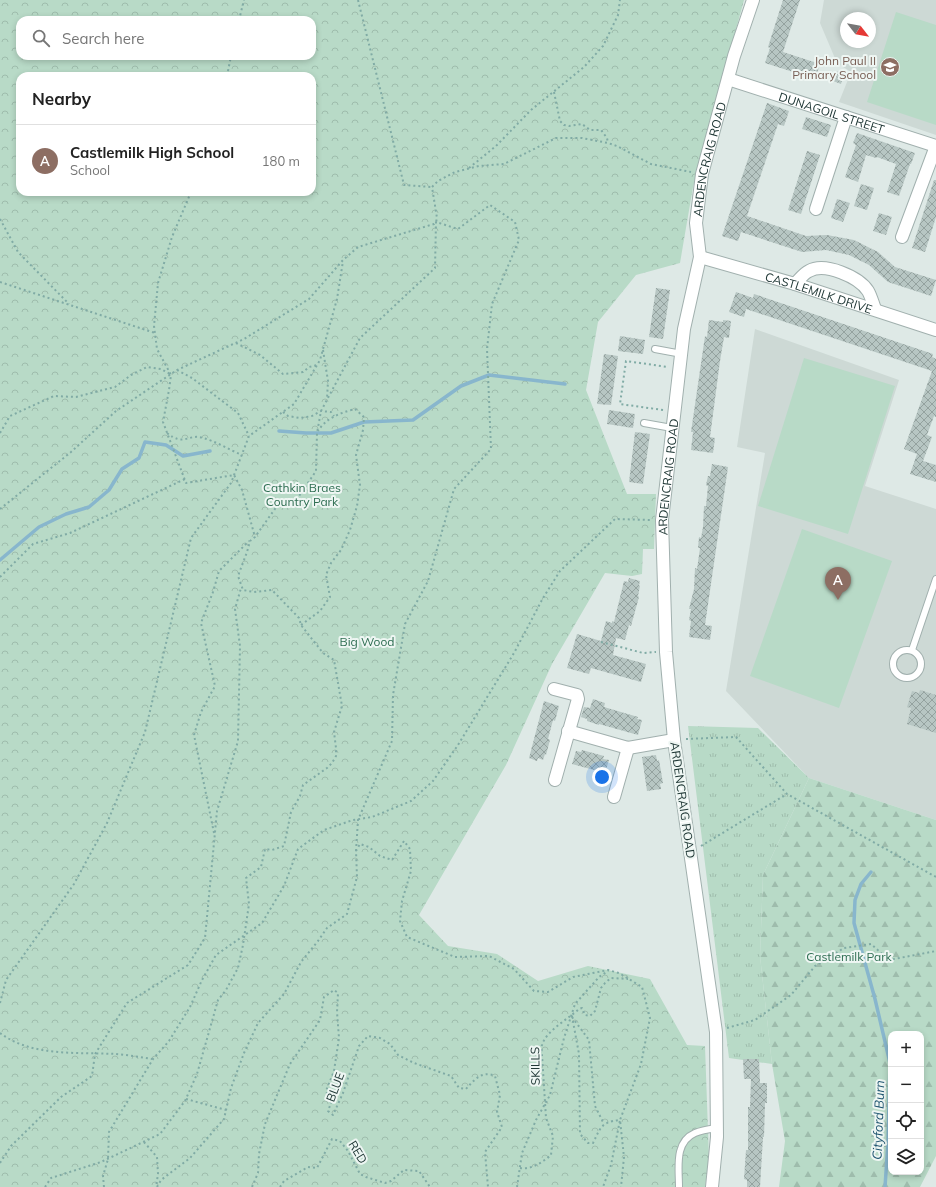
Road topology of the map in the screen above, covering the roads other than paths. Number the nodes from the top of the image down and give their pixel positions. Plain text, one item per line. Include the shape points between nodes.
1 (753, 0) edge
2 (728, 79) junction
3 (846, 117) junction
4 (936, 146) edge
5 (816, 209) dead end
6 (902, 237) dead end
7 (700, 257) junction
8 (795, 284) junction
9 (875, 309) junction
10 (936, 330) edge
11 (655, 349) dead end
12 (682, 354) junction
13 (644, 423) dead end
14 (672, 428) junction
15 (936, 579) edge
16 (912, 650) junction
17 (554, 688) dead end
18 (568, 731) junction
19 (674, 740) junction
20 (628, 748) junction
21 (555, 780) dead end
22 (614, 797) dead end
23 (717, 1128) junction
24 (679, 1187) edge
25 (712, 1187) edge

1 - 2 street, ARDENCRAIG ROAD
2 - 3 street, DUNAGOIL STREET
2 - 7 street, ARDENCRAIG ROAD via 702,174 696,223
3 - 4 street, DUNAGOIL STREET
3 - 5 street
4 - 6 street
7 - 8 street, CASTLEMILK DRIVE
7 - 12 street, ARDENCRAIG ROAD via 684,329
8 - 9 street, CASTLEMILK DRIVE
8 - 9 street via 809,271 825,268 843,273 859,281 868,292
9 - 10 street, CASTLEMILK DRIVE
11 - 12 lane
12 - 14 street, ARDENCRAIG ROAD
13 - 14 lane
14 - 19 street, ARDENCRAIG ROAD via 662,520 666,652
15 - 16 lane
16 - 16 lane via 921,657 921,669 914,677 902,678 894,670 893,659 900,650
17 - 18 street via 577,695
18 - 20 street
18 - 21 street
19 - 20 street
19 - 23 street, ARDENCRAIG ROAD via 716,1032
20 - 22 street
23 - 24 lane via 686,1138 680,1150
23 - 25 street, ARDENCRAIG ROAD

